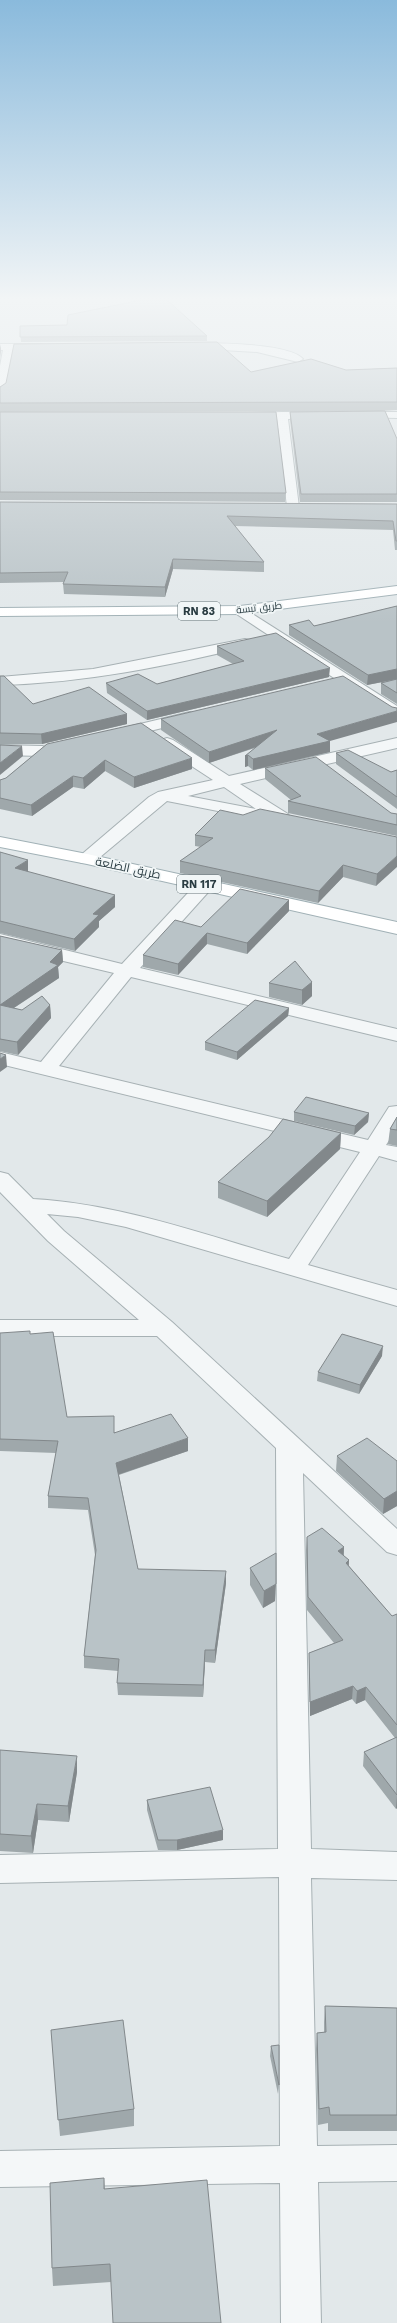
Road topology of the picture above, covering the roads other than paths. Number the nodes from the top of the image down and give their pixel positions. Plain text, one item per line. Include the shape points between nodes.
1 (282, 415) junction
2 (328, 415) edge
3 (343, 415) edge
4 (397, 415) edge
5 (236, 416) edge
6 (278, 507) edge
7 (293, 507) junction
8 (309, 508) edge
9 (397, 590) edge
10 (240, 610) junction
11 (0, 612) edge
12 (278, 636) junction
13 (71, 677) junction
14 (345, 680) junction
15 (0, 681) edge
16 (330, 684) edge
17 (383, 687) edge
18 (89, 690) edge
19 (363, 692) junction
20 (206, 713) edge
21 (397, 713) edge
22 (126, 715) edge
23 (144, 727) junction
24 (101, 738) edge
25 (397, 743) edge
26 (0, 750) edge
27 (319, 761) junction
28 (24, 766) edge
29 (337, 775) edge
30 (224, 782) junction
31 (164, 796) junction
32 (0, 842) edge
33 (87, 859) junction
34 (205, 885) junction
35 (397, 928) edge
36 (0, 940) edge
37 (126, 971) junction
38 (397, 1035) edge
39 (0, 1058) edge
40 (45, 1070) junction
41 (397, 1112) edge
42 (372, 1148) junction
43 (397, 1154) edge
44 (0, 1179) edge
45 (26, 1206) junction
46 (294, 1269) junction
47 (397, 1298) edge
48 (0, 1328) edge
49 (163, 1328) junction
50 (289, 1445) junction
51 (397, 1545) edge
52 (293, 1863) junction
53 (397, 1866) edge
54 (0, 1869) edge
55 (397, 2163) edge
56 (298, 2166) junction
57 (0, 2169) edge
58 (301, 2323) edge

1 - 2 street
1 - 5 street
1 - 7 street
3 - 4 street
6 - 7 street
7 - 8 street
9 - 10 main road, طريق تبسة / RN 83
10 - 11 main road, طريق تبسة / RN 83
10 - 12 street
12 - 13 street via 120,670
12 - 14 street
13 - 15 street
13 - 18 street
14 - 16 street
14 - 19 street
17 - 19 street
19 - 21 street
20 - 23 street
22 - 23 street
23 - 24 street
23 - 30 street
25 - 27 street
26 - 28 street via 50,750
27 - 29 street
27 - 30 street
30 - 31 street
30 - 31 street via 289,820
31 - 33 street
32 - 33 main road, طريق الضلعة / RN 117
33 - 34 main road, طريق الضلعة / RN 117
34 - 35 main road, طريق الضلعة / RN 117
34 - 37 street
36 - 37 street
37 - 38 street
37 - 40 street
39 - 40 street
40 - 42 street
41 - 42 street
42 - 43 street
42 - 46 street
44 - 45 street
45 - 46 street via 58,1206 92,1211 145,1224
45 - 49 street via 87,1264
46 - 47 street
48 - 49 street
49 - 50 street
50 - 51 street
50 - 52 street
52 - 53 street
52 - 54 street
52 - 56 street
55 - 56 street
56 - 57 street
56 - 58 street

